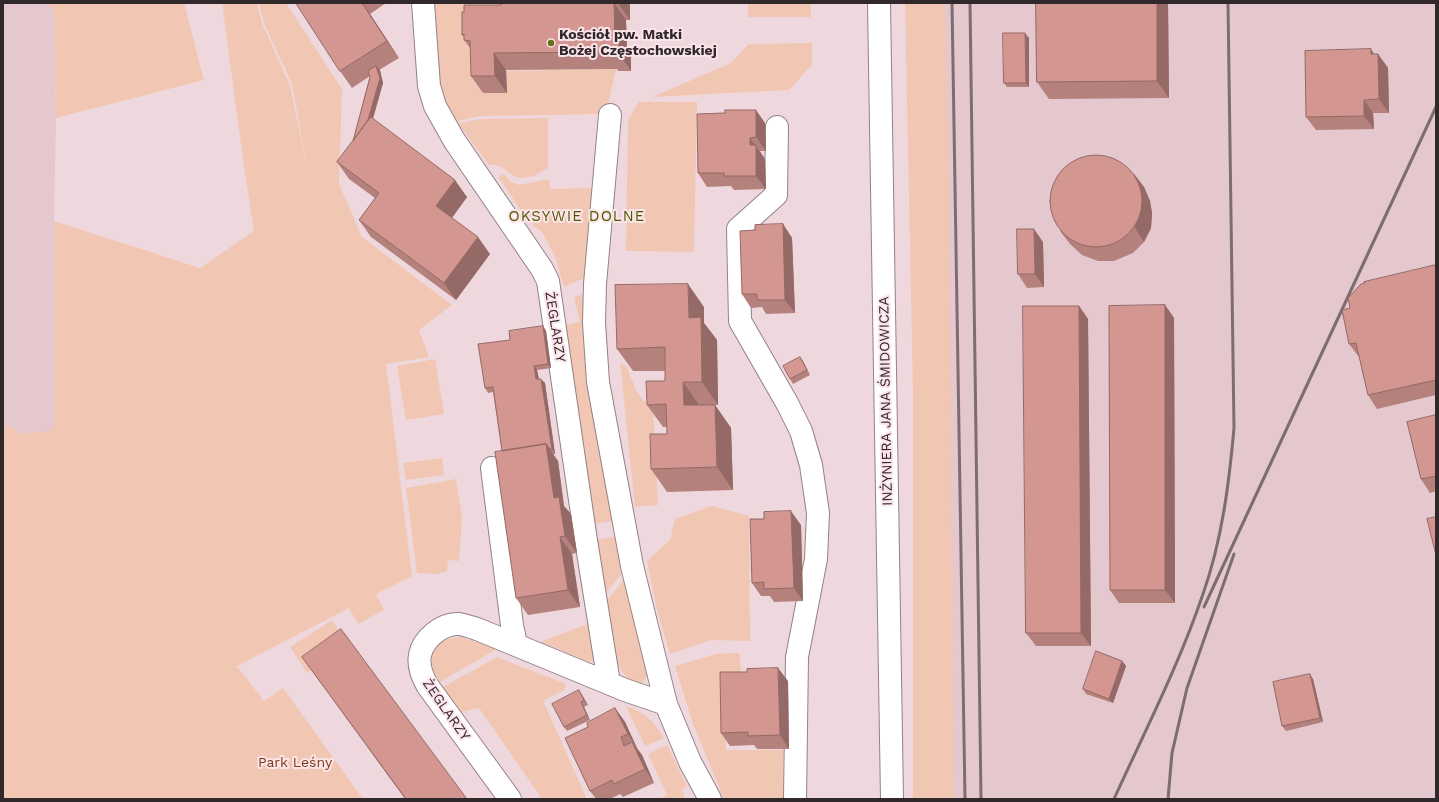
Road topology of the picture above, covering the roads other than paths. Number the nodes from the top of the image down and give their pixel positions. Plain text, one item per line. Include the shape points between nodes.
1 (424, 3) edge
2 (879, 3) edge
3 (610, 115) dead end
4 (777, 127) dead end
5 (492, 468) dead end
6 (516, 644) junction
7 (609, 682) junction
8 (666, 704) junction
9 (510, 799) edge
10 (710, 799) edge
11 (795, 799) edge
12 (892, 799) edge

1 - 7 street, ŻEGLARZY via 429,86 435,106 454,140 548,281
2 - 12 street, INŻYNIERA JANA ŚMIDOWICZA
3 - 8 street via 595,284 594,323 598,382 632,566
4 - 11 street via 776,196 738,229 740,321 801,431 811,465 818,513 816,558 797,657
5 - 6 street
6 - 7 street, ŻEGLARZY
6 - 9 street, ŻEGLARZY via 457,624 438,630 430,636 420,655 422,676 427,685
7 - 8 street, ŻEGLARZY
8 - 10 street via 690,762

